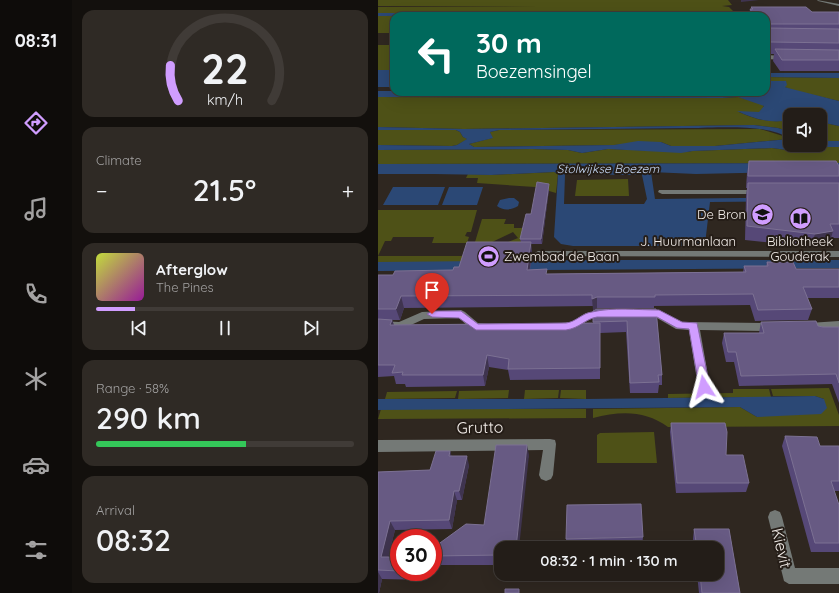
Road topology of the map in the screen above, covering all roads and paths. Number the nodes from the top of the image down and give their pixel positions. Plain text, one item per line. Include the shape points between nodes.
1 (819, 0) edge
2 (839, 5) edge
3 (770, 57) edge
4 (788, 58) edge
5 (662, 192) dead end
6 (770, 192) edge
7 (538, 254) dead end
8 (839, 254) edge
9 (616, 314) edge
10 (637, 314) edge
11 (839, 325) edge
12 (378, 326) edge
13 (551, 326) edge
14 (694, 326) junction
15 (497, 327) edge
16 (785, 327) edge
17 (800, 327) edge
18 (704, 387) dead end
19 (378, 446) edge
20 (546, 475) dead end
21 (775, 518) dead end
22 (839, 576) edge

1 - 2 street
3 - 4 street
5 - 6 street
7 - 8 street, J. Huurmanlaan
9 - 13 street via 590,315 574,326
10 - 14 street via 659,314 680,326
11 - 17 street
12 - 15 street via 400,326 432,314 461,314 476,327
14 - 16 street
14 - 18 street
19 - 20 street, Grutto via 550,444
21 - 22 street, Kievit via 789,576

